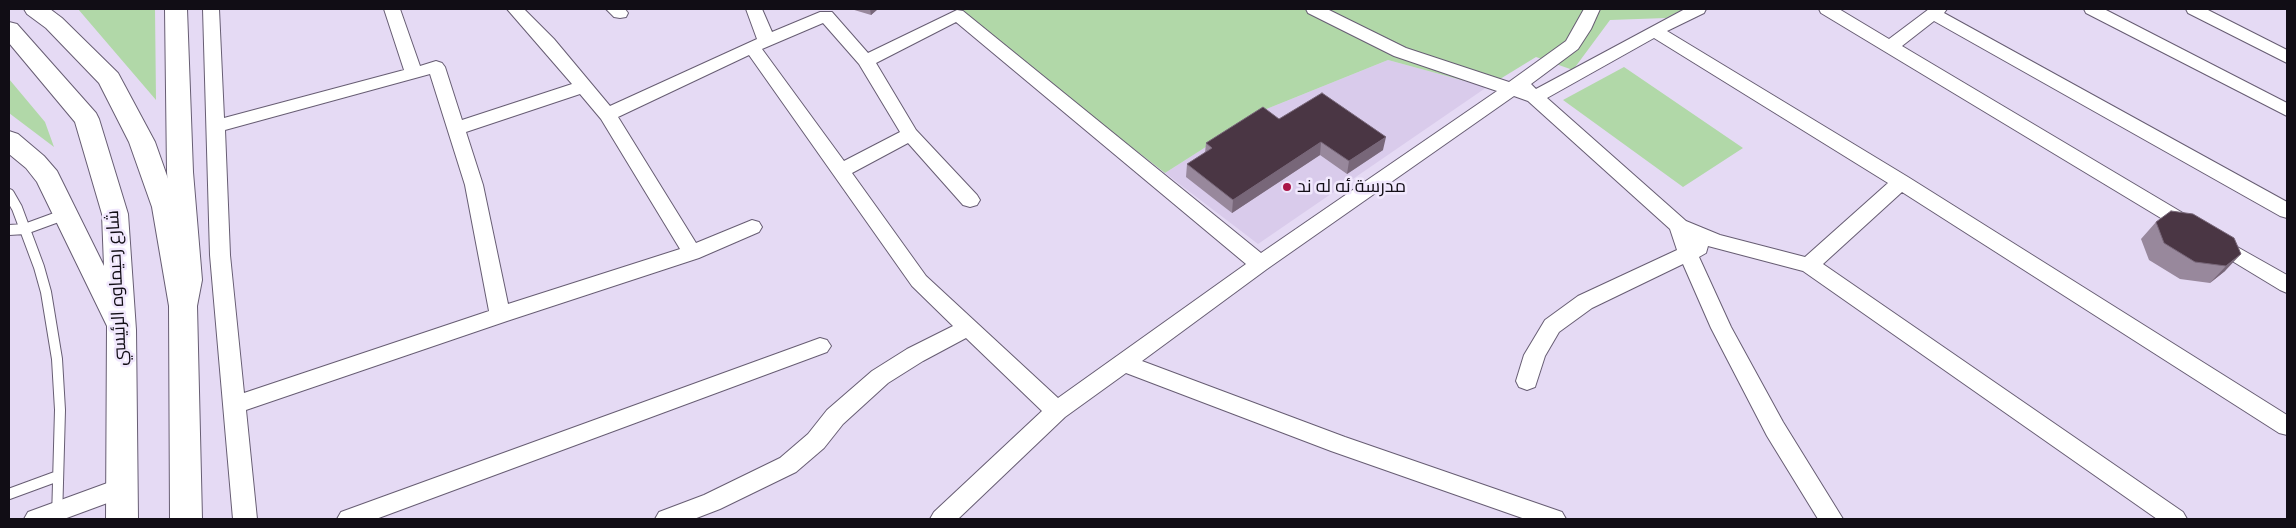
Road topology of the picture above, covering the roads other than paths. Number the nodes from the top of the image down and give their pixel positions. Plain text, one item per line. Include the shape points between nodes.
1 (35, 9) edge
2 (176, 9) edge
3 (211, 9) edge
4 (392, 9) edge
5 (515, 9) edge
6 (754, 9) edge
7 (1314, 9) edge
8 (1592, 9) edge
9 (1698, 9) edge
10 (1827, 9) edge
11 (2092, 9) edge
12 (2194, 9) edge
13 (1936, 11) edge
14 (9, 29) edge
15 (1654, 31) junction
16 (759, 44) junction
17 (1890, 47) junction
18 (2287, 57) edge
19 (866, 60) junction
20 (414, 73) junction
21 (583, 87) junction
22 (1522, 90) junction
23 (2287, 110) edge
24 (607, 115) junction
25 (216, 126) junction
26 (455, 128) junction
27 (910, 134) junction
28 (9, 140) edge
29 (841, 171) junction
30 (1901, 182) junction
31 (9, 194) edge
32 (970, 200) dead end
33 (2287, 211) edge
34 (66, 214) junction
35 (1678, 226) junction
36 (752, 227) dead end
37 (9, 230) edge
38 (26, 230) junction
39 (1715, 241) junction
40 (692, 254) junction
41 (1688, 254) junction
42 (1260, 264) junction
43 (1809, 265) junction
44 (2287, 285) edge
45 (183, 306) junction
46 (500, 315) junction
47 (969, 327) junction
48 (122, 330) junction
49 (820, 346) dead end
50 (1123, 363) junction
51 (1527, 381) dead end
52 (235, 405) junction
53 (1057, 411) junction
54 (2287, 426) edge
55 (58, 476) junction
56 (121, 488) junction
57 (9, 494) edge
58 (50, 517) edge
59 (122, 519) edge
60 (186, 519) edge
61 (245, 519) edge
62 (349, 519) edge
63 (667, 519) edge
64 (942, 519) edge
65 (1554, 519) edge
66 (1831, 519) edge
67 (2175, 519) edge

1 - 45 main road via 54,23 109,79 142,142 165,207
2 - 45 main road via 180,172 188,280
3 - 25 street
4 - 20 street
5 - 21 street via 548,43
6 - 16 street
7 - 22 street via 1400,52
8 - 22 street via 1572,45
9 - 15 street
10 - 17 street
11 - 23 street
12 - 18 street
13 - 17 street
13 - 33 street
14 - 48 main road, شارع رحيماوه الرئيسي via 87,119 116,214
15 - 22 street
15 - 30 street
16 - 19 street via 826,16
16 - 24 street
16 - 29 street
17 - 44 street
19 - 27 street
19 - 42 street via 957,15
20 - 25 street
20 - 26 street via 436,67
21 - 24 street
21 - 26 street
22 - 35 street
22 - 42 street
24 - 40 street
25 - 52 street via 220,255
26 - 46 street via 474,185
27 - 29 street
27 - 32 street
28 - 34 main road via 48,178
29 - 47 street via 919,281
30 - 43 street
30 - 54 street
31 - 38 lane
34 - 38 lane
34 - 48 main road
35 - 39 street
35 - 41 street
36 - 40 street
37 - 38 lane
38 - 55 lane via 46,292 57,358 60,402
39 - 41 street
39 - 43 street
40 - 46 street
41 - 51 street via 1585,302 1552,326 1535,354
41 - 66 street via 1775,429
42 - 50 street
43 - 67 street
45 - 60 main road
46 - 52 street
47 - 53 street
47 - 63 street via 880,377 788,465 712,502
48 - 56 main road, شارع رحيماوه الرئيسي
49 - 62 street
50 - 53 street
50 - 65 street via 1338,444
52 - 61 street
53 - 64 street
55 - 57 lane
55 - 58 lane
56 - 58 street
56 - 59 main road, شارع رحيماوه الرئيسي

